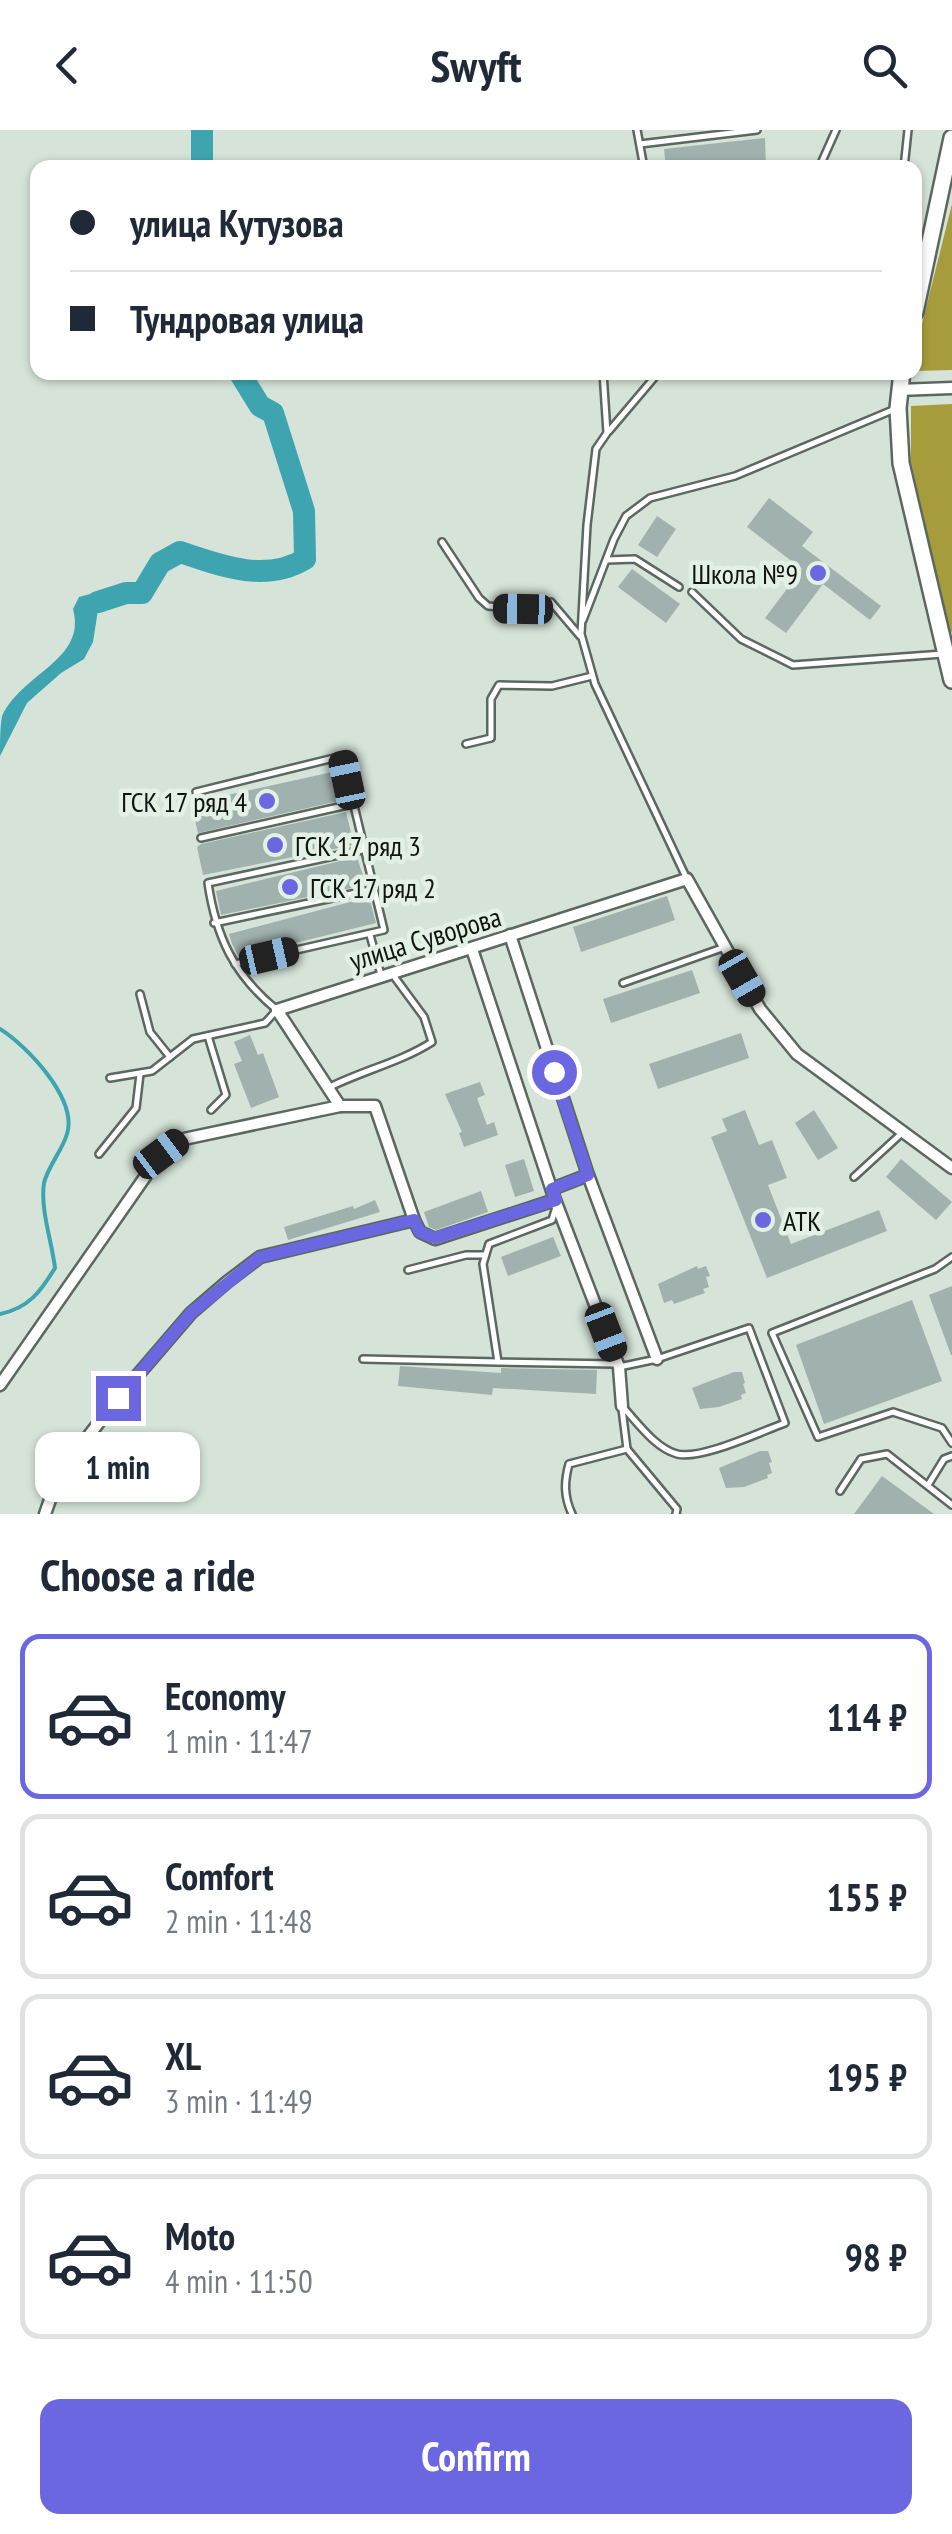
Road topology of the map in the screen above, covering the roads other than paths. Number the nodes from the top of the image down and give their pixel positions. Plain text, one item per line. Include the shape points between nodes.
1 (638, 130) edge
2 (756, 130) edge
3 (836, 130) edge
4 (908, 130) edge
5 (952, 138) edge
6 (640, 144) junction
7 (643, 160) edge
8 (823, 160) edge
9 (905, 160) edge
10 (922, 279) edge
11 (603, 380) edge
12 (653, 380) edge
13 (900, 380) edge
14 (952, 388) edge
15 (898, 390) junction
16 (898, 408) junction
17 (606, 433) junction
18 (442, 542) dead end
19 (607, 560) junction
20 (679, 587) dead end
21 (692, 592) dead end
22 (582, 625) junction
23 (582, 638) junction
24 (946, 654) junction
25 (592, 676) junction
26 (952, 680) edge
27 (466, 744) dead end
28 (196, 792) dead end
29 (352, 804) junction
30 (201, 838) dead end
31 (362, 850) junction
32 (687, 880) junction
33 (374, 889) junction
34 (214, 923) junction
35 (370, 934) junction
36 (510, 935) junction
37 (725, 947) junction
38 (472, 949) junction
39 (235, 964) junction
40 (386, 974) junction
41 (623, 983) dead end
42 (140, 994) dead end
43 (276, 1010) junction
44 (208, 1036) junction
45 (170, 1057) junction
46 (140, 1074) junction
47 (110, 1078) dead end
48 (328, 1088) junction
49 (340, 1106) junction
50 (211, 1110) dead end
51 (902, 1132) junction
52 (99, 1154) dead end
53 (952, 1168) edge
54 (588, 1175) junction
55 (854, 1178) dead end
56 (555, 1198) junction
57 (414, 1220) junction
58 (486, 1256) junction
59 (952, 1257) edge
60 (408, 1270) dead end
61 (363, 1359) dead end
62 (657, 1359) junction
63 (498, 1362) junction
64 (619, 1366) junction
65 (0, 1385) edge
66 (622, 1406) junction
67 (952, 1443) edge
68 (627, 1449) junction
69 (952, 1456) edge
70 (928, 1485) junction
71 (840, 1491) dead end
72 (952, 1504) edge
73 (45, 1514) edge
74 (572, 1514) edge
75 (676, 1514) edge

1 - 6 lane
2 - 6 lane
3 - 8 lane
4 - 9 lane
5 - 10 street
6 - 7 lane
11 - 17 lane
12 - 17 lane
13 - 15 street
14 - 15 street
15 - 16 street
16 - 19 lane via 735,476 650,498 626,516
16 - 24 street via 901,462
17 - 22 lane via 596,448 586,525
18 - 23 lane via 488,606 523,609 550,602
19 - 20 lane via 635,559
19 - 22 lane
21 - 24 lane via 740,639 793,665
22 - 23 lane
23 - 25 lane
24 - 26 street
25 - 27 lane via 552,686 499,685 490,698 491,738
25 - 32 lane
28 - 29 lane via 342,756
29 - 30 lane
29 - 31 lane
31 - 33 lane
31 - 34 lane via 208,883
32 - 36 street, улица Суворова
32 - 37 street
33 - 34 lane
33 - 35 lane via 384,930
34 - 39 lane
35 - 39 lane
35 - 40 lane
36 - 38 street, улица Суворова
36 - 54 street
37 - 41 lane
37 - 51 street via 760,1009 797,1054
38 - 40 street, улица Суворова
38 - 56 street
39 - 43 lane
40 - 43 street, улица Суворова
40 - 48 lane via 424,1017 432,1042
42 - 45 lane via 150,1032
43 - 44 lane via 265,1023
43 - 48 street
44 - 45 lane
44 - 50 lane via 226,1095
45 - 46 lane
46 - 47 lane
46 - 52 lane via 136,1108
48 - 49 street
49 - 57 street via 376,1106
49 - 65 street via 179,1140 161,1154
51 - 53 street
51 - 55 lane
54 - 56 street
54 - 62 street
56 - 57 street via 435,1238 420,1232
56 - 58 lane via 552,1220 489,1244
56 - 64 street
57 - 73 street via 260,1257 227,1282 191,1313 118,1398 59,1474
58 - 60 lane
58 - 63 lane
59 - 67 lane via 772,1333 818,1437 893,1412 942,1428
61 - 63 lane
62 - 64 lane
62 - 66 lane via 748,1328 784,1423 700,1453 677,1454
63 - 64 lane
64 - 66 street
66 - 68 lane
68 - 74 lane via 570,1464 565,1480
68 - 75 lane
69 - 70 lane
70 - 71 lane via 888,1454 860,1460
70 - 72 lane

